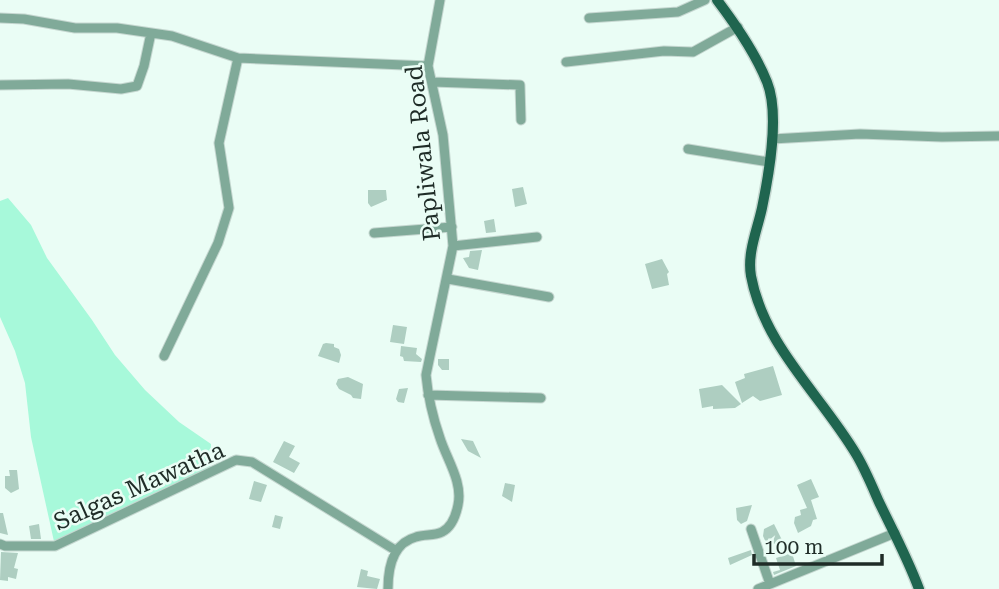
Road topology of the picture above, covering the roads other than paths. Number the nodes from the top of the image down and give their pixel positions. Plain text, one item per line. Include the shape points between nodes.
1 (440, 0) edge
2 (705, 0) edge
3 (717, 0) edge
4 (0, 18) edge
5 (589, 18) dead end
6 (738, 27) junction
7 (151, 33) junction
8 (239, 58) junction
9 (566, 62) dead end
10 (428, 66) junction
11 (433, 82) junction
12 (0, 85) edge
13 (521, 120) dead end
14 (999, 136) edge
15 (772, 139) junction
16 (688, 149) dead end
17 (769, 162) junction
18 (452, 228) junction
19 (374, 233) dead end
20 (537, 237) dead end
21 (453, 246) junction
22 (448, 279) junction
23 (549, 297) dead end
24 (164, 356) dead end
25 (428, 395) junction
26 (541, 398) dead end
27 (751, 529) dead end
28 (895, 533) junction
29 (0, 544) edge
30 (396, 550) junction
31 (770, 584) junction
32 (388, 589) edge
33 (758, 589) edge
34 (919, 589) edge

1 - 10 street, Papliwala Road
2 - 5 street via 678,12
3 - 6 main road
4 - 7 street
6 - 9 street via 693,52
6 - 15 main road via 767,83
7 - 8 street
7 - 12 street via 137,86
8 - 10 street
8 - 24 street via 219,143 229,208 218,243
10 - 11 street, Papliwala Road
11 - 13 street via 520,85
11 - 18 street, Papliwala Road
14 - 15 street via 860,134
15 - 17 main road
16 - 17 street
17 - 28 main road via 750,255 759,304 775,340 856,454
18 - 19 street
18 - 21 street, Papliwala Road
20 - 21 street
21 - 22 street, Papliwala Road
22 - 23 street
22 - 25 street, Papliwala Road via 426,375
25 - 26 street
25 - 30 street, Papliwala Road via 458,483 459,501 449,527 441,533 414,537
27 - 31 street
28 - 31 street
28 - 34 main road
29 - 30 street, Salgas Mawatha via 54,546 236,460 252,462
30 - 32 street
31 - 33 street

